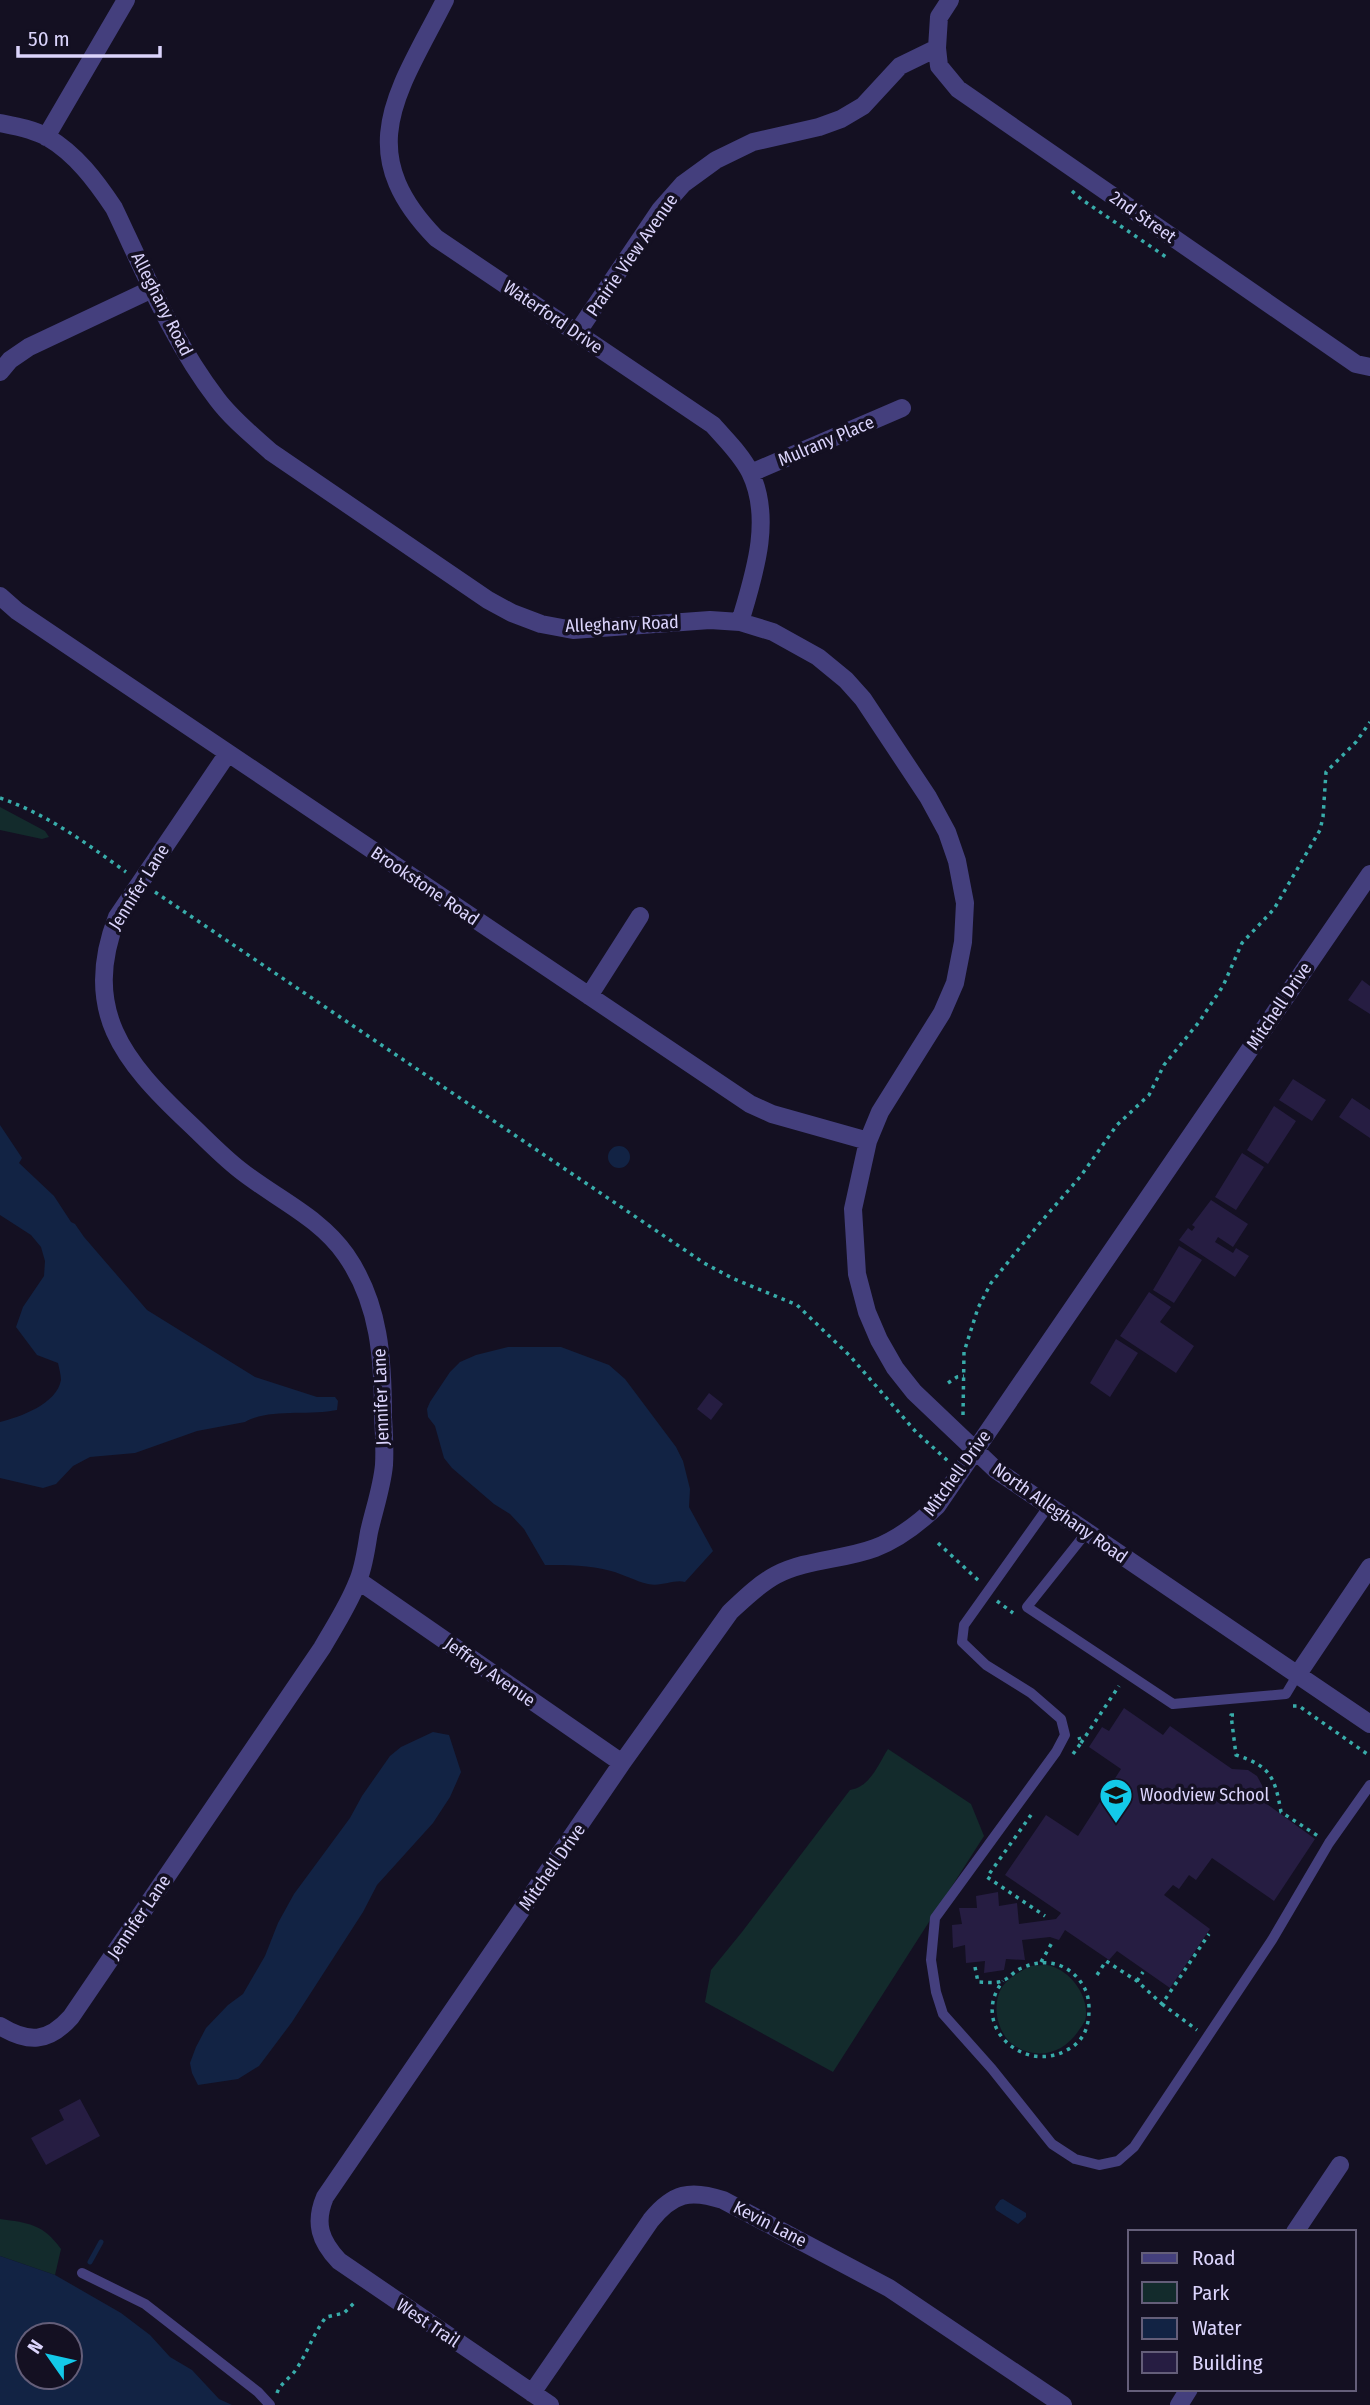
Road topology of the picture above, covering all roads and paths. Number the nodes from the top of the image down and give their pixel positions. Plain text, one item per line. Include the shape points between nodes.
1 (126, 0) edge
2 (444, 0) edge
3 (950, 0) edge
4 (937, 48) junction
5 (0, 122) edge
6 (46, 137) junction
7 (152, 289) junction
8 (576, 333) junction
9 (1370, 367) edge
10 (0, 372) edge
11 (902, 408) dead end
12 (751, 473) junction
13 (0, 596) edge
14 (740, 622) junction
15 (1370, 722) edge
16 (228, 753) junction
17 (0, 798) edge
18 (1370, 874) edge
19 (140, 882) junction
20 (640, 916) dead end
21 (589, 996) junction
22 (868, 1141) junction
23 (964, 1376) junction
24 (948, 1383) dead end
25 (955, 1433) junction
26 (975, 1450) junction
27 (938, 1454) junction
28 (962, 1470) junction
29 (1048, 1507) junction
30 (1086, 1533) junction
31 (1370, 1567) edge
32 (359, 1581) junction
33 (1298, 1674) junction
34 (1121, 1684) dead end
35 (1285, 1707) dead end
36 (1244, 1713) dead end
37 (1370, 1724) edge
38 (1081, 1743) dead end
39 (1370, 1756) edge
40 (622, 1763) junction
41 (1370, 1785) edge
42 (1329, 1843) junction
43 (1209, 1934) dead end
44 (1053, 1941) dead end
45 (1041, 1962) junction
46 (975, 1967) dead end
47 (1143, 1972) dead end
48 (1097, 1975) dead end
49 (1003, 1981) junction
50 (1137, 1981) junction
51 (1162, 2004) junction
52 (0, 2026) edge
53 (1207, 2037) junction
54 (1340, 2165) dead end
55 (319, 2229) joint
56 (1296, 2230) edge
57 (82, 2273) dead end
58 (354, 2303) dead end
59 (532, 2393) junction
60 (272, 2403) edge
61 (550, 2405) edge
62 (1063, 2405) edge

1 - 6 street
2 - 8 street, Waterford Drive via 394,100 389,152 394,180 436,238
3 - 4 street via 939,17
4 - 8 street, Prairie View Avenue via 900,66 863,106 841,119 753,142 716,160 683,184 660,210
4 - 9 street, 2nd Street via 939,66 958,89 1356,364
5 - 6 street, Alleghany Road
6 - 7 street, Alleghany Road via 83,166 101,188
7 - 10 street via 29,347
7 - 14 street, Alleghany Road via 186,356 241,425 271,452 488,600 541,624 573,630
8 - 12 street, Waterford Drive via 713,425
11 - 12 street, Mulrany Place
12 - 14 street, Waterford Drive via 762,528
13 - 16 street, Brookstone Road
14 - 22 street, Alleghany Road via 773,632 818,657 846,680 928,797 957,862 965,903 955,983
15 - 23 path via 1326,772 1320,830 1275,909 1242,943 1213,1003 1164,1065 1149,1095 1117,1125 991,1283 964,1352
16 - 19 street, Jennifer Lane
16 - 21 street, Brookstone Road
17 - 19 path via 40,814
18 - 26 street, Mitchell Drive
19 - 27 path via 704,1263 797,1304
19 - 32 street, Jennifer Lane via 107,941 103,998 111,1028 125,1052 173,1108 238,1169 324,1229 359,1278 376,1322 383,1363 384,1466
20 - 21 street
21 - 22 street, Brookstone Road via 750,1104
22 - 25 street, North Alleghany Road via 853,1209 857,1274 867,1312 895,1368
23 - 24 path
23 - 25 path via 963,1423
25 - 26 street, North Alleghany Road
25 - 27 path
26 - 28 street, Mitchell Drive
26 - 29 street, North Alleghany Road
27 - 28 path
28 - 40 street, Mitchell Drive via 917,1525 876,1548 775,1575 748,1594 730,1612
29 - 30 street, North Alleghany Road
29 - 53 lane via 964,1625 962,1642 1060,1719 1065,1735 935,1918 931,1960 943,2014 1052,2144 1075,2159 1099,2165 1118,2161 1134,2147
30 - 33 street, North Alleghany Road
30 - 33 lane via 1027,1607 1172,1704 1286,1694
31 - 33 street
32 - 40 street, Jeffrey Avenue
32 - 52 street, Jennifer Lane via 322,1648 71,2017 59,2031 41,2037 22,2038
33 - 37 street, North Alleghany Road
34 - 38 path
35 - 39 path via 1299,1706
36 - 42 path via 1231,1715 1236,1755 1256,1761 1273,1777 1281,1812
40 - 55 street, Mitchell Drive via 325,2197
41 - 42 lane
42 - 53 lane
43 - 51 path
44 - 45 path
45 - 49 path via 1020,1968
45 - 49 path via 1065,1967 1087,1994 1086,2030 1065,2052 1038,2058 1006,2043 993,2021 992,2000
46 - 49 path via 978,1982
47 - 50 path
48 - 50 path via 1105,1961
50 - 51 path
51 - 53 path
54 - 56 street
55 - 59 street, West Trail via 339,2261
57 - 60 lane via 145,2304
58 - 60 path via 344,2313 326,2317
59 - 61 street, West Trail
59 - 62 street, Kevin Lane via 651,2220 673,2199 693,2193 723,2200 889,2288

